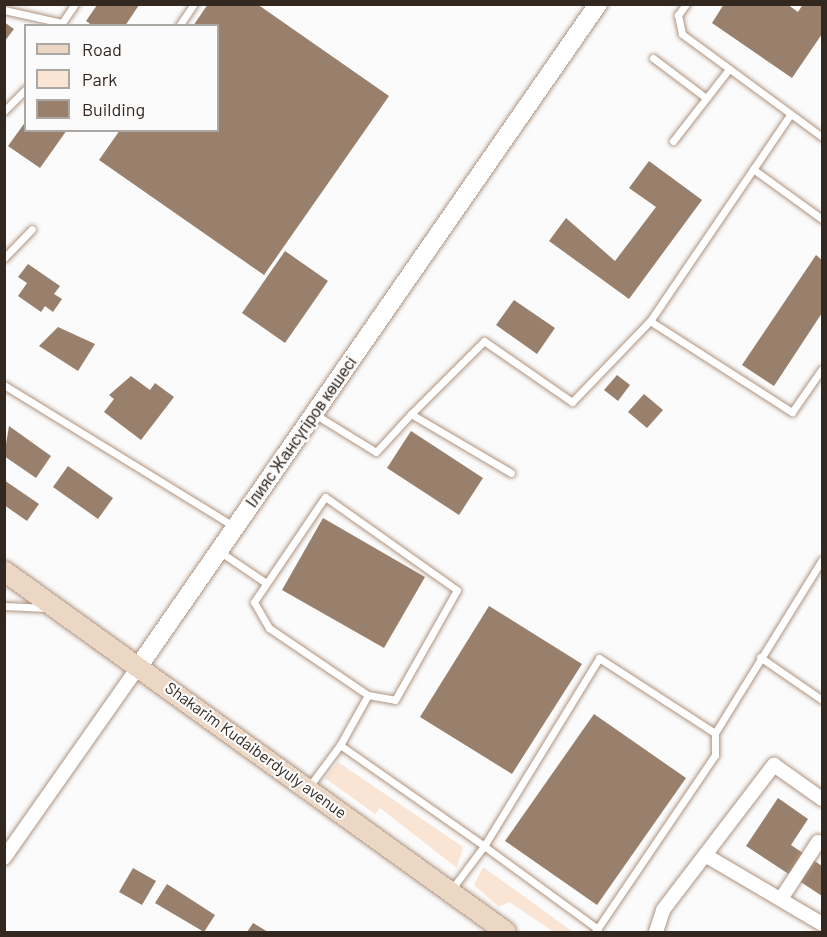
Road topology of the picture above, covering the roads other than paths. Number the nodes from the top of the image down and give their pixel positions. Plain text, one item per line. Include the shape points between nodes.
1 (75, 4) edge
2 (194, 4) edge
3 (598, 4) edge
4 (686, 4) edge
5 (4, 10) edge
6 (180, 24) edge
7 (653, 58) dead end
8 (729, 69) junction
9 (24, 91) edge
10 (706, 98) junction
11 (4, 111) edge
12 (790, 115) junction
13 (822, 137) edge
14 (674, 141) dead end
15 (753, 169) junction
16 (822, 219) edge
17 (32, 229) dead end
18 (4, 258) edge
19 (650, 321) junction
20 (822, 369) edge
21 (4, 385) edge
22 (315, 414) junction
23 (411, 414) junction
24 (511, 473) dead end
25 (235, 527) junction
26 (219, 551) junction
27 (822, 560) edge
28 (4, 571) edge
29 (266, 583) junction
30 (4, 606) edge
31 (57, 608) junction
32 (760, 657) junction
33 (139, 666) junction
34 (368, 695) junction
35 (822, 700) edge
36 (714, 733) junction
37 (340, 745) junction
38 (308, 788) junction
39 (822, 799) edge
40 (821, 840) edge
41 (484, 846) junction
42 (705, 855) junction
43 (4, 858) edge
44 (450, 891) junction
45 (781, 899) junction
46 (822, 924) edge
47 (597, 931) edge
48 (506, 933) edge
49 (656, 933) edge

1 - 5 lane via 62,23
2 - 6 lane
3 - 22 street, Ілияс Жансүгіров көшесі
4 - 8 lane via 678,15 682,34
7 - 10 lane
8 - 10 lane
8 - 12 lane
9 - 11 lane
10 - 14 lane
12 - 13 lane
12 - 15 lane
15 - 16 lane
15 - 19 lane
17 - 18 lane
19 - 20 lane via 792,412
19 - 23 lane via 572,402 484,341
21 - 25 lane
22 - 23 lane via 376,452
22 - 25 street, Ілияс Жансүгіров көшесі
23 - 24 lane
25 - 26 street, Ілияс Жансүгіров көшесі
26 - 29 lane
26 - 33 street, Ілияс Жансүгіров көшесі
27 - 32 lane
28 - 31 main road, Shakarim Kudaiberdyuly avenue
29 - 34 lane via 254,602 269,628
29 - 34 lane via 325,497 457,590 395,700
30 - 31 lane
31 - 33 main road, Shakarim Kudaiberdyuly avenue
32 - 35 lane
32 - 36 lane
33 - 38 main road, Shakarim Kudaiberdyuly avenue
33 - 43 street, Ілияс Жансүгіров көшесі
34 - 37 lane
36 - 41 lane via 599,658
36 - 47 lane via 715,755
37 - 38 lane
37 - 41 lane
38 - 44 main road, Shakarim Kudaiberdyuly avenue
39 - 42 street via 774,765
40 - 45 street
41 - 44 lane
41 - 47 lane
42 - 45 street
42 - 49 street via 663,910
44 - 48 main road, Shakarim Kudaiberdyuly avenue
45 - 46 street

